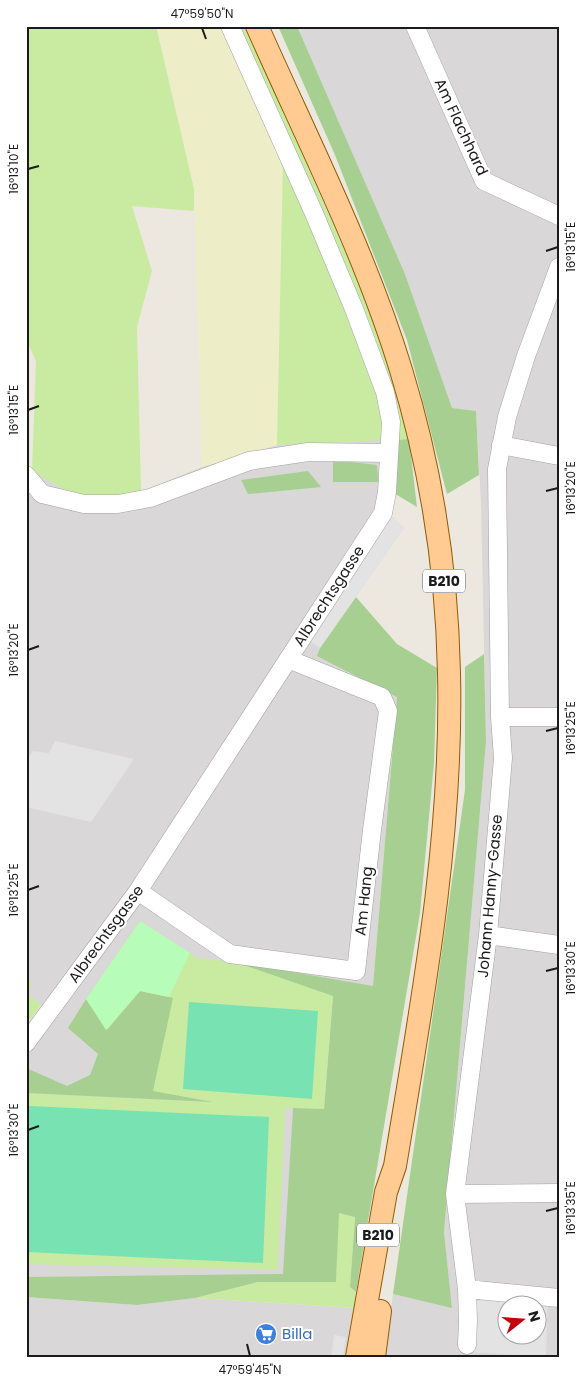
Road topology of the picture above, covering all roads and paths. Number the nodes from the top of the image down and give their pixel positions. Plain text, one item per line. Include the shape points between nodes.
1 (230, 26) edge
2 (257, 26) edge
3 (415, 26) edge
4 (559, 216) edge
5 (559, 267) edge
6 (501, 445) junction
7 (389, 453) junction
8 (559, 456) edge
9 (26, 475) edge
10 (288, 659) junction
11 (559, 716) edge
12 (500, 717) junction
13 (138, 891) junction
14 (488, 935) junction
15 (559, 945) edge
16 (26, 1043) edge
17 (395, 1166) junction
18 (455, 1194) junction
19 (559, 1194) edge
20 (467, 1288) junction
21 (559, 1298) edge
22 (467, 1345) dead end
23 (357, 1357) edge
24 (374, 1357) edge

1 - 7 street, Albrechtsgasse via 354,308 385,392 392,422
2 - 17 main road, B210 via 351,235 388,332 426,468 443,572 450,719 443,837
3 - 4 street, Am Flachhard via 484,181
5 - 6 street via 526,356
6 - 8 street
6 - 12 street, Johann Hanny-Gasse via 497,469
7 - 9 street via 308,452 249,461 150,498 118,504 84,504 42,494
7 - 10 street, Albrechtsgasse via 383,513
10 - 13 street, Albrechtsgasse
10 - 13 street, Am Hang via 382,697 388,711 356,971 230,954
11 - 12 street
12 - 14 street, Johann Hanny-Gasse via 502,758
13 - 16 street, Albrechtsgasse
14 - 15 street
14 - 18 street, Johann Hanny-Gasse
17 - 23 main road, B210 via 386,1192
17 - 24 main road, B210 via 396,1196
18 - 19 street
18 - 20 street, Johann Hanny-Gasse
20 - 21 street
20 - 22 street, Johann Hanny-Gasse

